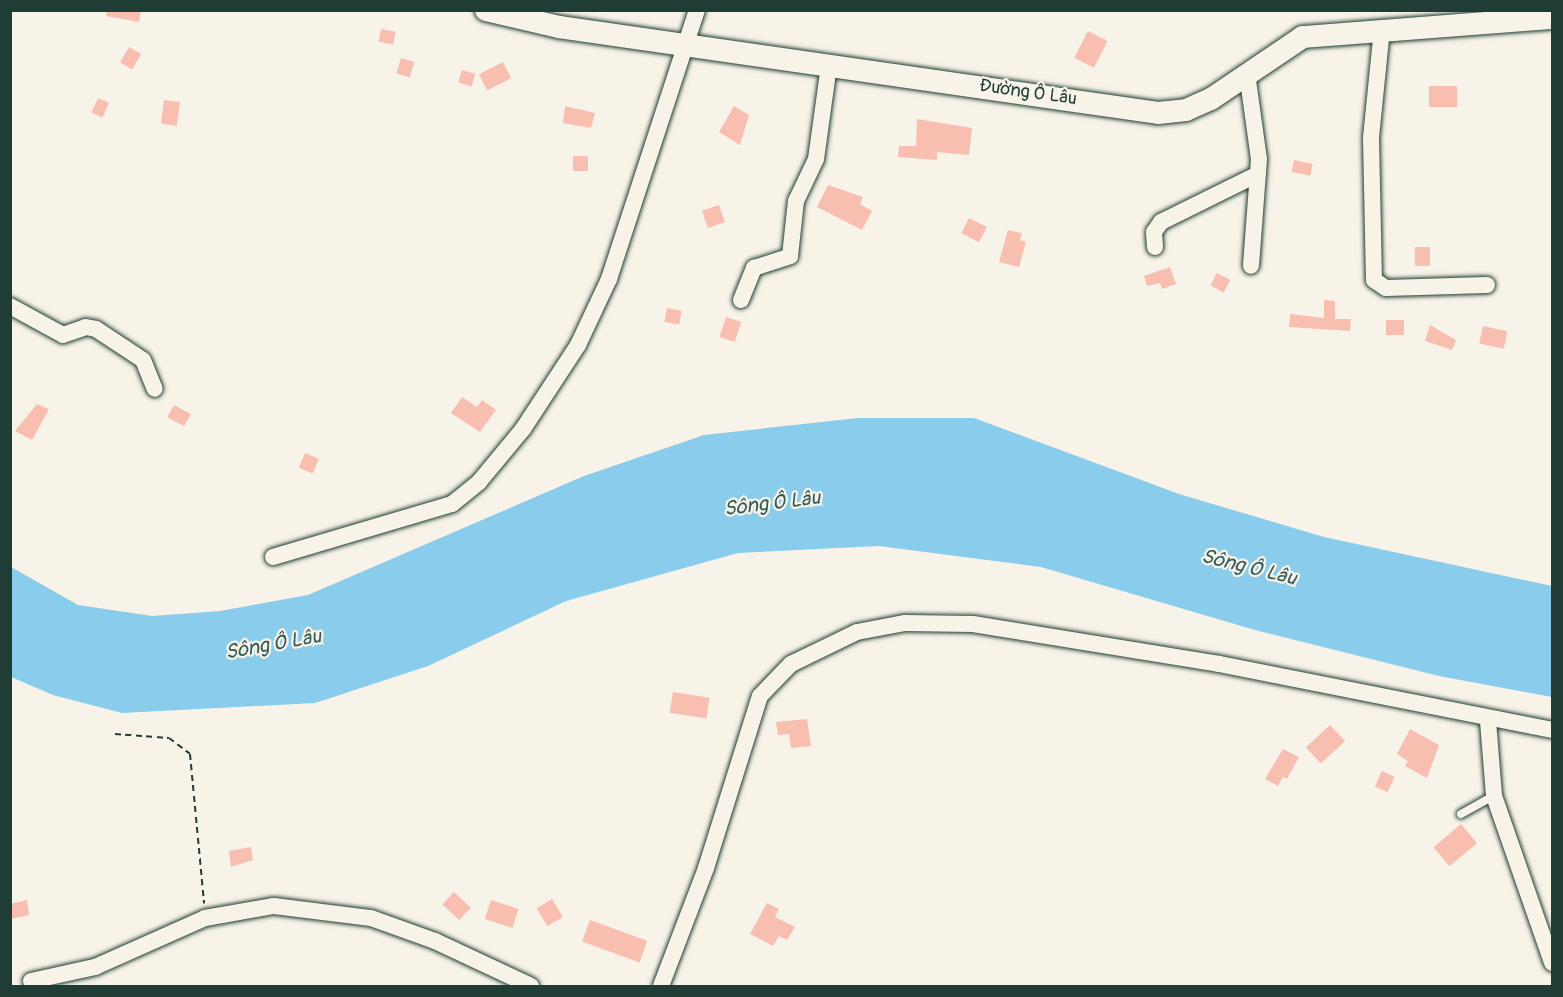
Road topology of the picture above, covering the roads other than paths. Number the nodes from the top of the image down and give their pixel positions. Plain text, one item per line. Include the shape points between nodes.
1 (486, 10) edge
2 (697, 10) edge
3 (1552, 18) edge
4 (1382, 28) junction
5 (685, 45) junction
6 (830, 65) junction
7 (1247, 73) junction
8 (1258, 174) junction
9 (1155, 246) dead end
10 (1251, 266) dead end
11 (1487, 285) dead end
12 (741, 300) dead end
13 (10, 306) edge
14 (155, 389) dead end
15 (273, 557) dead end
16 (1488, 721) junction
17 (1552, 730) edge
18 (1494, 796) junction
19 (1461, 814) dead end
20 (1552, 963) edge
21 (31, 981) dead end
22 (531, 987) edge
23 (661, 987) edge

1 - 5 main road, Đường Ô Lâu via 559,27
2 - 5 street
3 - 4 main road, Đường Ô Lâu
4 - 7 main road, Đường Ô Lâu via 1303,37
4 - 11 street via 1371,138 1374,280 1386,288
5 - 6 main road, Đường Ô Lâu
5 - 15 street via 626,234 592,318 539,407 494,465 467,493 437,512
6 - 7 main road, Đường Ô Lâu via 1158,113 1186,110 1212,99
6 - 12 street via 816,159 796,201 790,256 754,268
7 - 8 street via 1259,149
8 - 9 street via 1161,222 1154,231
8 - 10 street
13 - 14 street via 63,335 86,327 96,329 143,360
16 - 17 street
16 - 18 street
16 - 23 street via 1219,664 973,624 905,622 857,632 791,664 760,696 706,868
18 - 19 lane
18 - 20 street
21 - 22 street via 95,967 205,918 274,906 371,918 446,946

